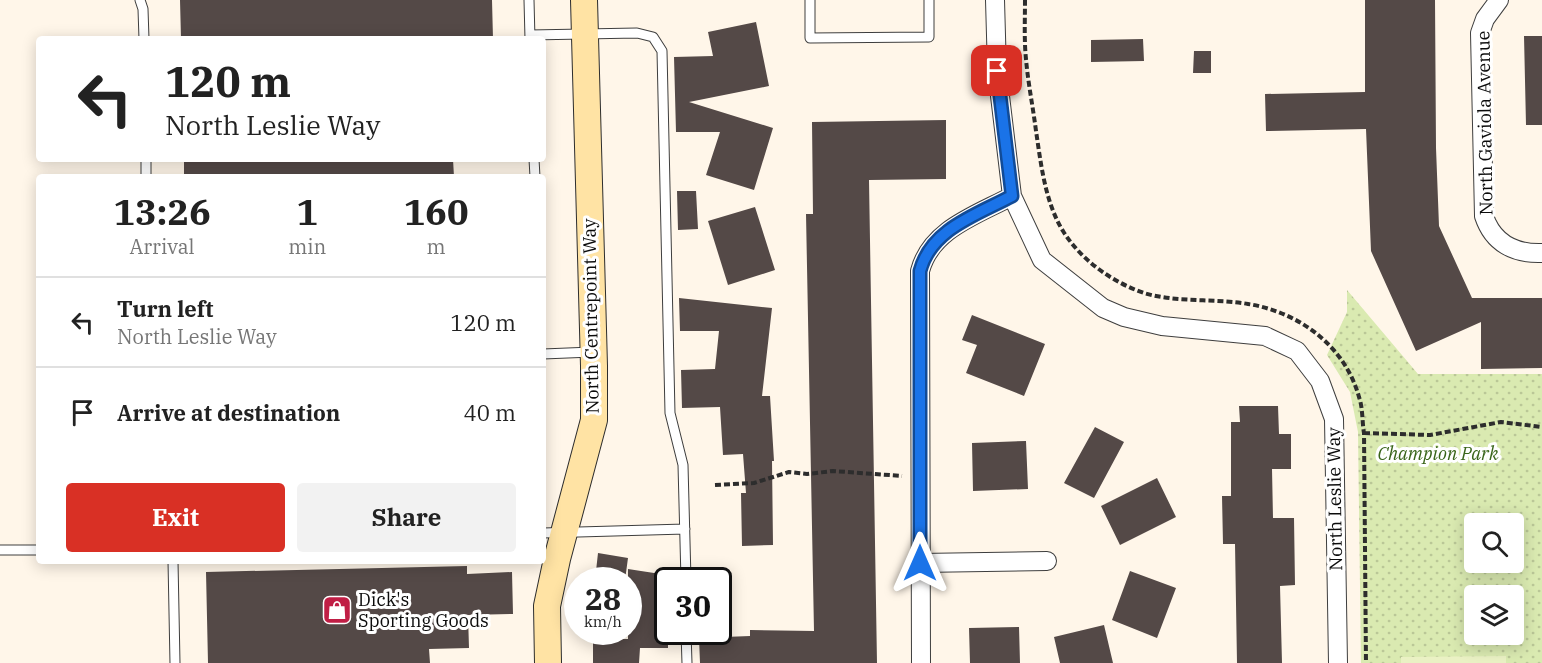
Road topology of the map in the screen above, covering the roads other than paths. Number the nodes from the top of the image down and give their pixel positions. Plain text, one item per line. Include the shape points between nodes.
1 (140, 0) edge
2 (530, 0) edge
3 (584, 0) edge
4 (810, 0) edge
5 (929, 0) edge
6 (995, 0) edge
7 (1496, 3) edge
8 (585, 35) junction
9 (144, 36) edge
10 (530, 36) edge
11 (546, 36) edge
12 (1012, 196) junction
13 (1542, 253) edge
14 (594, 352) junction
15 (546, 354) edge
16 (685, 529) junction
17 (554, 533) edge
18 (0, 550) edge
19 (36, 550) edge
20 (1047, 561) dead end
21 (920, 563) junction
22 (173, 564) edge
23 (686, 567) edge
24 (686, 645) edge
25 (175, 663) edge
26 (548, 663) edge
27 (687, 663) edge
28 (921, 663) edge
29 (1338, 663) edge

1 - 9 lane
2 - 10 lane
3 - 8 street, North Centrepoint Way
4 - 5 lane via 810,38 929,37
6 - 12 street, North Leslie Way via 997,71
7 - 13 street, North Gaviola Avenue via 1480,33 1482,204 1487,226 1496,240 1512,250
8 - 11 lane
8 - 14 street, North Centrepoint Way
8 - 16 lane via 645,34 653,37 662,51 670,413 683,465
12 - 21 street via 948,230 928,250 920,271
12 - 29 street, North Leslie Way via 1042,260 1103,308 1162,326 1265,336 1297,351 1320,381 1334,419
14 - 15 lane
14 - 17 street, North Centrepoint Way via 594,420
16 - 17 lane
16 - 23 lane
17 - 26 street, North Centrepoint Way via 547,606
18 - 19 lane
20 - 21 street
21 - 28 street
22 - 25 lane
24 - 27 lane

